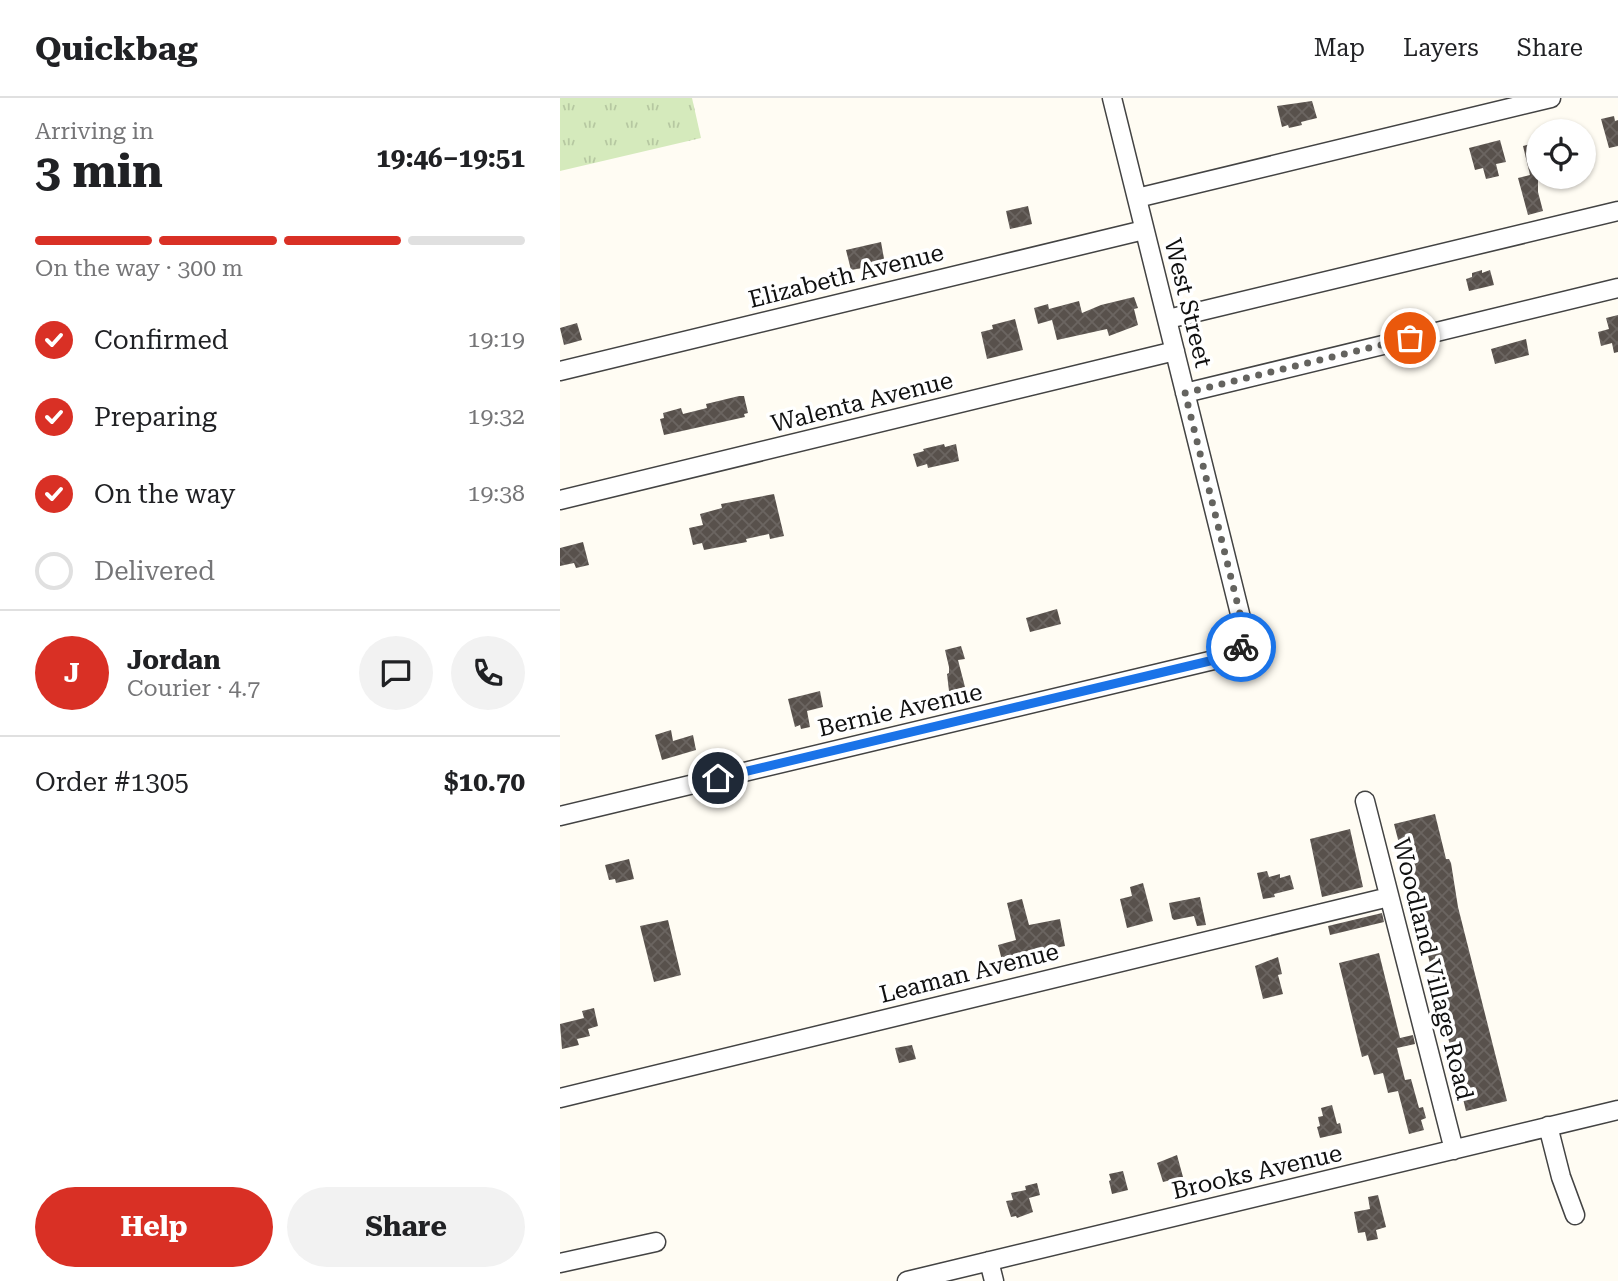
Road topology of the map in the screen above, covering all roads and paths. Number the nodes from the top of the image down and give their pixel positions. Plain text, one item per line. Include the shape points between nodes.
1 (1112, 98) edge
2 (1551, 98) edge
3 (1138, 198) junction
4 (1618, 211) edge
5 (1144, 230) junction
6 (1618, 288) edge
7 (1168, 320) junction
8 (1175, 351) junction
9 (560, 371) edge
10 (1185, 393) junction
11 (560, 500) edge
12 (1247, 642) joint
13 (1365, 801) dead end
14 (560, 816) edge
15 (1389, 897) junction
16 (560, 1098) edge
17 (1618, 1110) edge
18 (1548, 1126) junction
19 (1454, 1150) junction
20 (1575, 1216) dead end
21 (656, 1242) dead end
22 (989, 1261) junction
23 (560, 1263) edge
24 (919, 1280) edge
25 (994, 1281) edge

1 - 3 street, West Street
2 - 3 street
3 - 5 street, West Street
4 - 7 street
5 - 7 street, West Street
5 - 9 street, Elizabeth Avenue
6 - 10 street
7 - 8 street, West Street
8 - 10 street, West Street
8 - 11 street, Walenta Avenue
10 - 12 street, West Street
12 - 14 street, Bernie Avenue via 1218,659
13 - 15 street, Woodland Village Road
15 - 16 street, Leaman Avenue
15 - 19 street, Woodland Village Road
17 - 18 street, Brooks Avenue
18 - 19 street, Brooks Avenue
18 - 20 street
19 - 22 street, Brooks Avenue
21 - 23 street
22 - 24 street, Brooks Avenue
22 - 25 street

